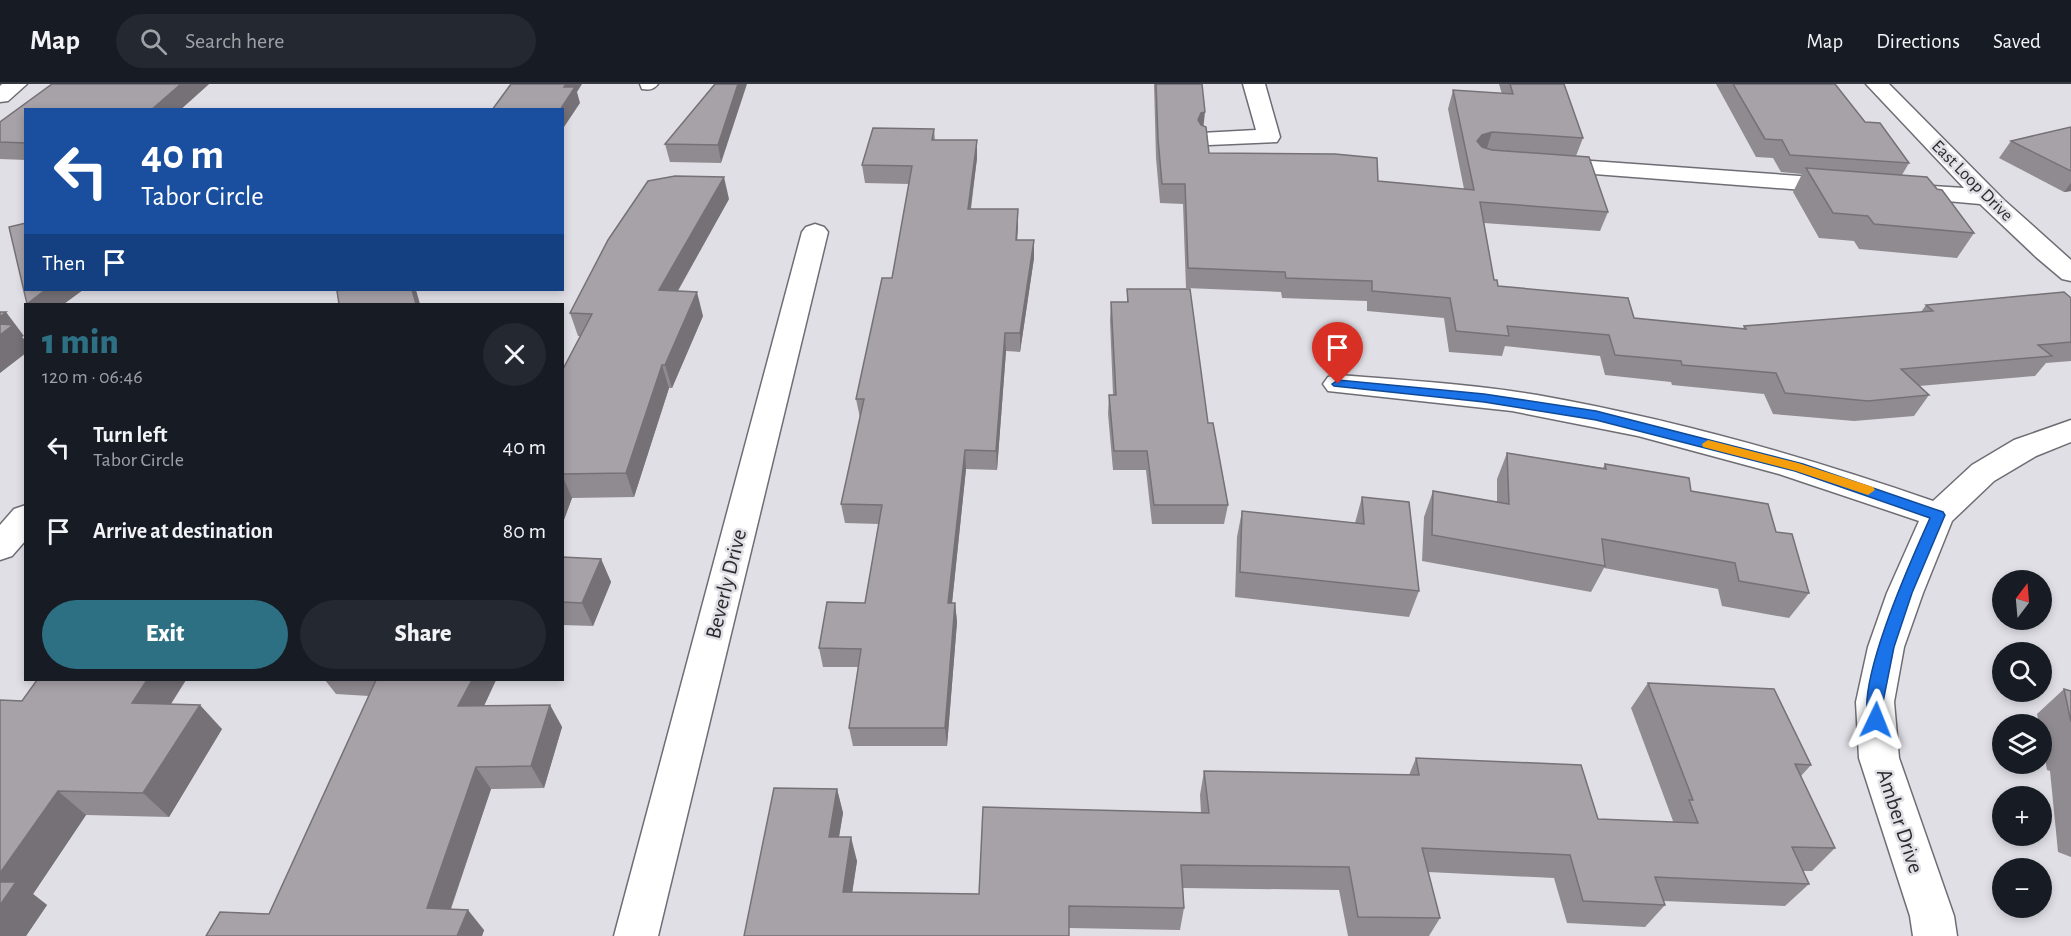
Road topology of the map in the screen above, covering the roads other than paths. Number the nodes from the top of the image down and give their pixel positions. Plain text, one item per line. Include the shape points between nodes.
1 (16, 84) edge
2 (1254, 84) edge
3 (1877, 84) edge
4 (0, 96) edge
5 (1209, 138) edge
6 (1534, 164) edge
7 (1988, 197) junction
8 (815, 232) dead end
9 (2071, 273) edge
10 (1338, 384) dead end
11 (2071, 430) edge
12 (1938, 515) junction
13 (24, 519) edge
14 (0, 547) edge
15 (636, 936) edge
16 (1935, 936) edge

1 - 4 street
2 - 5 street via 1269,137
3 - 7 street, East Loop Drive
6 - 7 street
7 - 9 street, East Loop Drive
8 - 15 street, Beverly Drive
10 - 12 street via 1484,398 1596,416 1798,467
11 - 12 street, Amber Drive via 2025,448 1983,473
12 - 16 street, Amber Drive via 1886,647 1875,702 1879,758 1932,916
13 - 14 street

